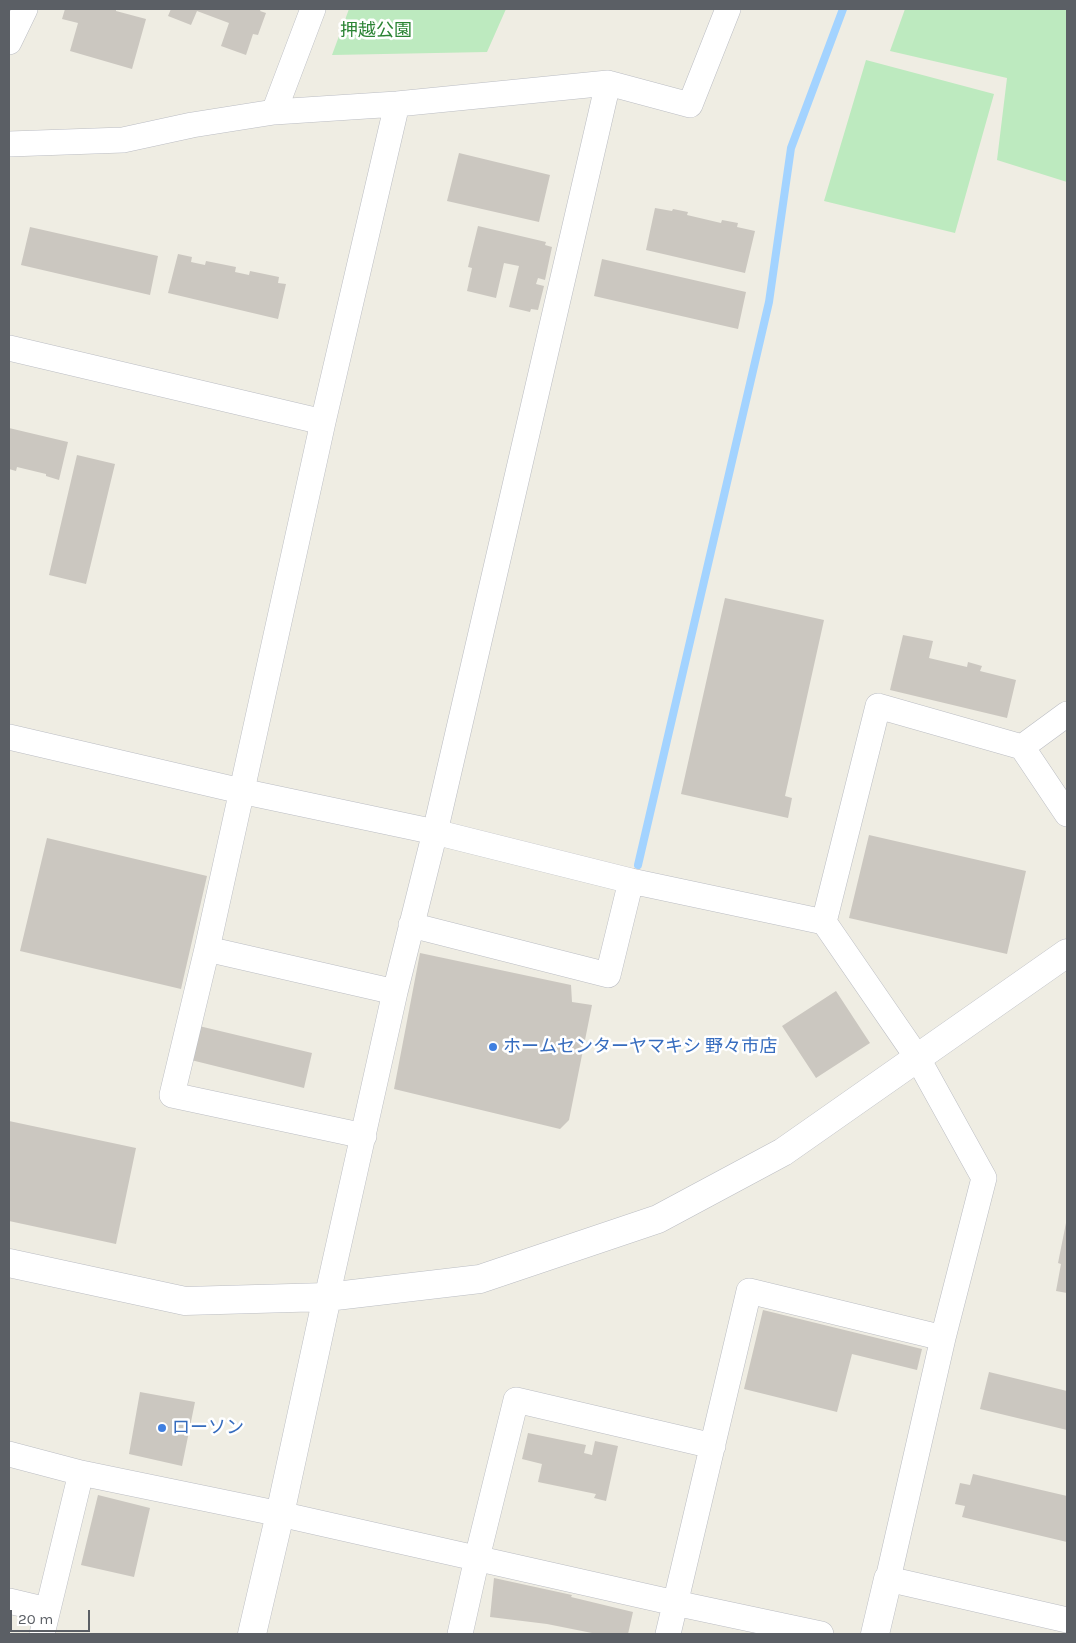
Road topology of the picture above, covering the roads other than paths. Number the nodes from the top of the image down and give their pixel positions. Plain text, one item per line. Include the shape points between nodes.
1 (25, 9) edge
2 (313, 9) edge
3 (728, 9) edge
4 (9, 42) edge
5 (608, 83) junction
6 (397, 104) junction
7 (274, 112) junction
8 (9, 144) edge
9 (9, 348) edge
10 (324, 422) junction
11 (1067, 714) edge
12 (9, 737) edge
13 (1022, 746) junction
14 (241, 791) junction
15 (1067, 814) edge
16 (435, 832) junction
17 (630, 881) junction
18 (824, 922) junction
19 (411, 925) junction
20 (207, 949) junction
21 (1067, 953) edge
22 (395, 992) junction
23 (917, 1057) junction
24 (364, 1136) junction
25 (9, 1263) edge
26 (327, 1297) junction
27 (943, 1338) junction
28 (713, 1446) junction
29 (9, 1454) edge
30 (81, 1473) junction
31 (280, 1514) junction
32 (477, 1558) junction
33 (888, 1579) junction
34 (9, 1601) edge
35 (675, 1603) junction
36 (47, 1610) junction
37 (1067, 1620) edge
38 (42, 1634) edge
39 (252, 1634) edge
40 (460, 1634) edge
41 (668, 1634) edge
42 (821, 1634) edge
43 (875, 1634) edge

1 - 4 street
2 - 7 street
3 - 5 street via 690,105
5 - 6 street
5 - 16 street
6 - 7 street
6 - 10 street
7 - 8 street via 123,140
9 - 10 street
10 - 14 street
11 - 13 street
12 - 14 street
13 - 15 street
13 - 18 street via 878,706
14 - 16 street
14 - 20 street
16 - 17 street
16 - 19 street
17 - 18 street
17 - 19 street via 608,975
18 - 23 street
19 - 22 street
20 - 22 street
20 - 24 street via 172,1095
21 - 23 street
22 - 24 street
23 - 26 street via 783,1152 658,1219 480,1279
23 - 27 street via 984,1178
24 - 26 street
25 - 26 street via 185,1301
26 - 31 street
27 - 28 street via 749,1291
27 - 33 street
28 - 32 street via 516,1400
28 - 35 street
29 - 30 street
30 - 31 street
30 - 36 street
31 - 32 street
31 - 39 street
32 - 35 street
32 - 40 street
33 - 37 street
33 - 43 street
34 - 36 street
35 - 41 street
35 - 42 street
36 - 38 street

